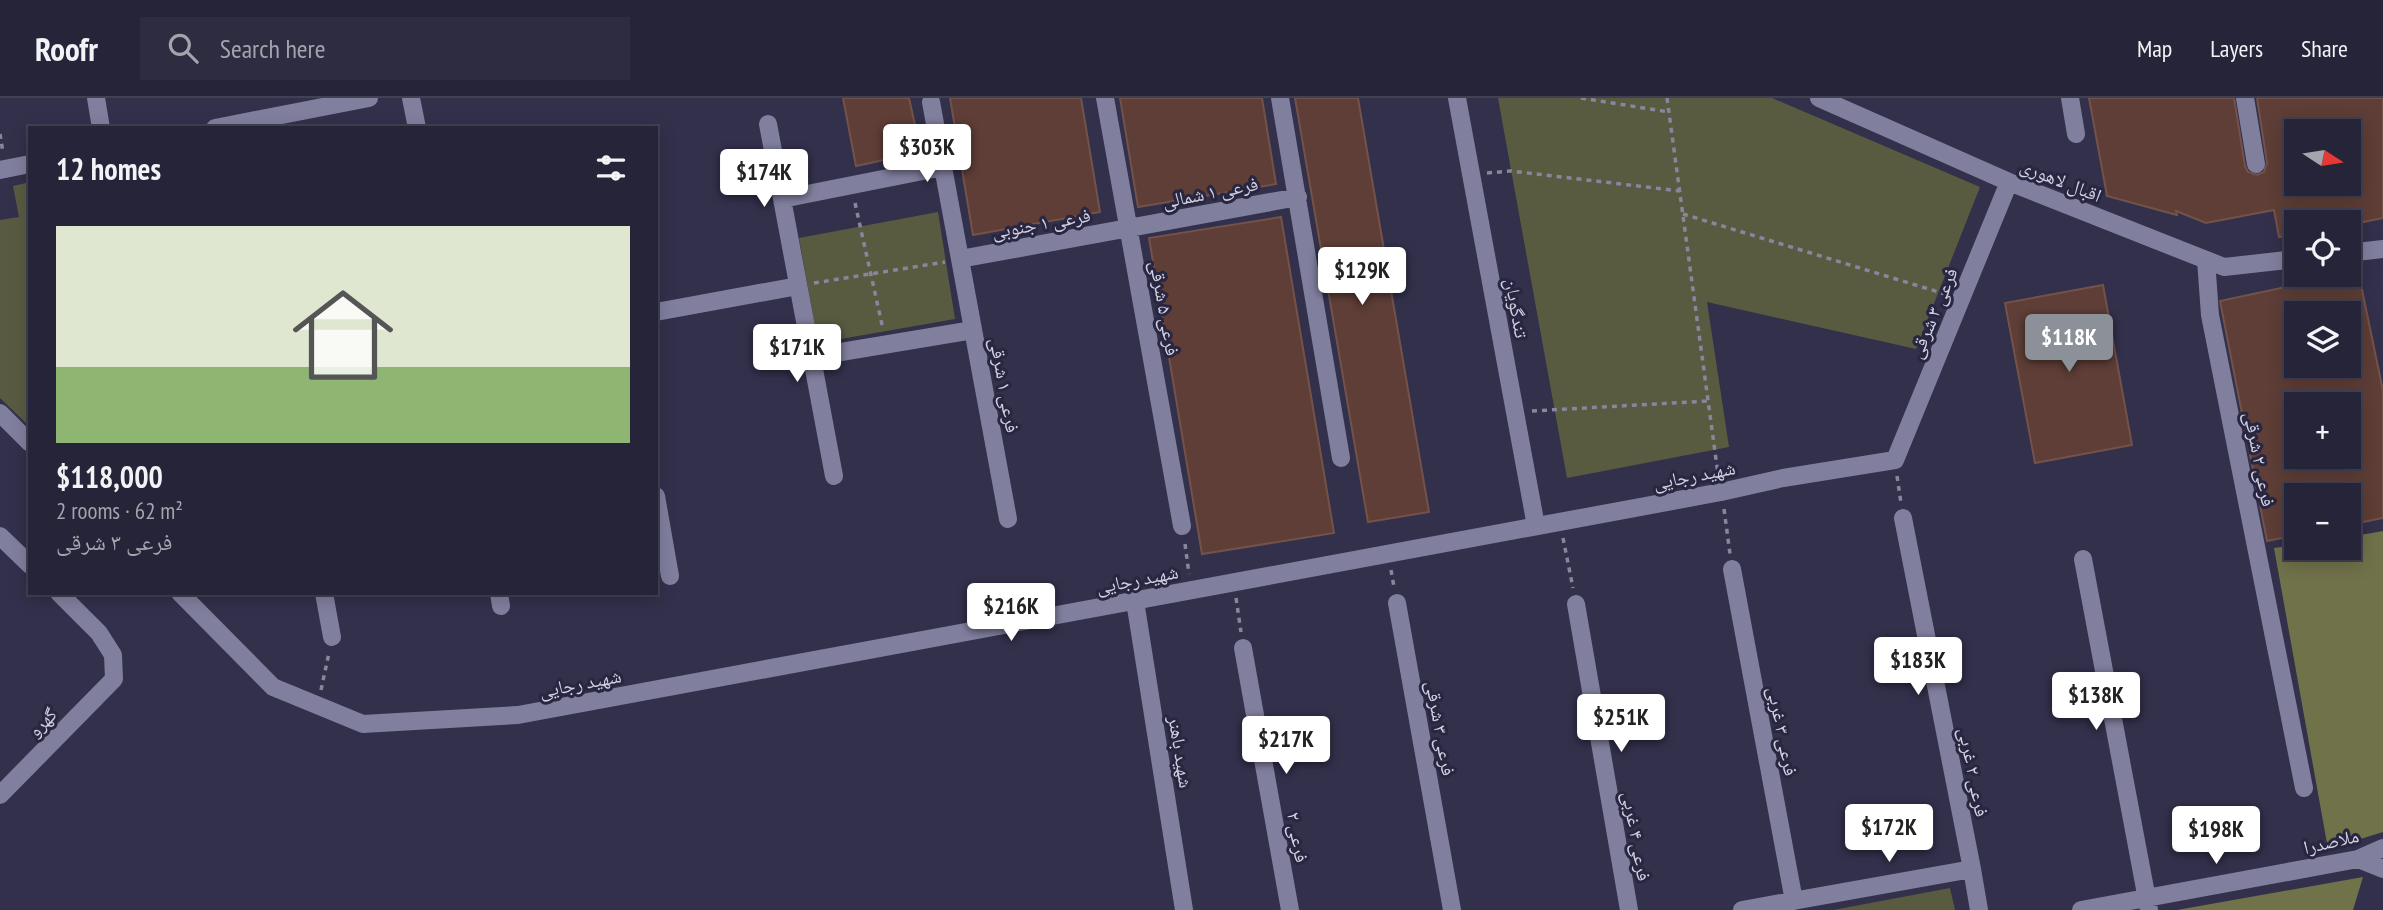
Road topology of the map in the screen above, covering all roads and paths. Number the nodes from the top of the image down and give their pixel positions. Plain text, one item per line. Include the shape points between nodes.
1 (96, 98) edge
2 (369, 98) edge
3 (411, 98) edge
4 (1105, 98) edge
5 (1280, 98) edge
6 (1457, 98) edge
7 (1581, 98) edge
8 (1667, 98) edge
9 (1819, 98) edge
10 (2070, 98) edge
11 (2245, 98) edge
12 (931, 102) dead end
13 (1669, 112) junction
14 (768, 124) dead end
15 (101, 126) edge
16 (225, 126) edge
17 (417, 126) edge
18 (2076, 134) dead end
19 (28, 164) edge
20 (2256, 164) dead end
21 (943, 167) junction
22 (0, 170) edge
23 (1471, 177) junction
24 (2009, 182) junction
25 (851, 185) junction
26 (1680, 191) junction
27 (1298, 197) junction
28 (782, 199) junction
29 (1683, 214) junction
30 (1130, 229) junction
31 (2383, 250) edge
32 (2361, 252) edge
33 (960, 259) junction
34 (2206, 260) junction
35 (2284, 260) edge
36 (871, 274) junction
37 (798, 286) junction
38 (1962, 299) junction
39 (658, 312) edge
40 (973, 330) junction
41 (886, 345) junction
42 (811, 357) junction
43 (1708, 401) junction
44 (1514, 410) junction
45 (0, 413) edge
46 (28, 441) edge
47 (1341, 458) dead end
48 (1895, 460) junction
49 (834, 476) dead end
50 (1721, 492) junction
51 (658, 507) edge
52 (1903, 518) joint
53 (1008, 519) dead end
54 (1560, 522) junction
55 (1182, 526) joint
56 (1535, 526) junction
57 (0, 536) edge
58 (1388, 554) junction
59 (2084, 559) dead end
60 (28, 563) edge
61 (1732, 569) joint
62 (670, 576) dead end
63 (1234, 582) junction
64 (1191, 590) junction
65 (61, 595) edge
66 (182, 595) edge
67 (324, 595) edge
68 (1135, 601) junction
69 (1397, 603) joint
70 (1576, 604) joint
71 (332, 637) joint
72 (1243, 648) joint
73 (318, 706) junction
74 (2304, 788) dead end
75 (0, 795) edge
76 (2383, 848) edge
77 (2358, 859) junction
78 (1972, 869) junction
79 (2383, 869) edge
80 (1794, 901) junction
81 (2148, 904) edge
82 (1184, 910) edge
83 (1290, 910) edge
84 (1452, 910) edge
85 (1629, 910) edge
86 (1742, 910) edge
87 (1979, 910) edge
88 (2081, 910) edge

1 - 15 street
2 - 16 street
3 - 17 street
4 - 30 street, فرعی ۵ شرقی
5 - 27 street
6 - 23 street, تندگویان
7 - 13 path
8 - 13 path
9 - 24 street, اقبال لاهوری
10 - 18 street
11 - 20 street
12 - 21 street, فرعی ۱ شرقی
13 - 26 path
14 - 28 street
19 - 22 street
21 - 25 street
21 - 33 street, فرعی ۱ شرقی
23 - 26 path via 1511,171
23 - 44 street, تندگویان
24 - 34 street, اقبال لاهوری
24 - 38 street, فرعی ۳ شرقی
25 - 28 street
25 - 36 path
26 - 29 path
27 - 30 street, فرعی ۱ شمالی
27 - 47 street
28 - 37 street
29 - 38 path
29 - 43 path
30 - 33 street, فرعی ۱ جنوبی
30 - 55 street, فرعی ۵ شرقی
31 - 32 street
33 - 36 path
33 - 40 street, فرعی ۱ شرقی
34 - 35 street, اقبال لاهوری via 2224,267
34 - 74 street, فرعی ۲ شرقی via 2210,315
36 - 37 path
36 - 41 path
37 - 39 street
37 - 42 street
38 - 48 street, فرعی ۳ شرقی
40 - 41 street
40 - 53 street, فرعی ۱ شرقی
41 - 42 street
42 - 49 street
43 - 44 path
43 - 50 path
44 - 56 street, تندگویان
45 - 46 street
48 - 50 street, شهید رجایی
48 - 52 path
50 - 54 street, شهید رجایی
50 - 61 path
51 - 62 street
52 - 78 street, فرعی ۲ غربی
54 - 56 street, شهید رجایی
54 - 70 path
55 - 64 path
56 - 58 street, شهید رجایی
57 - 60 street
58 - 63 street, شهید رجایی
58 - 69 path
59 - 81 street
61 - 80 street, فرعی ۳ غربی
63 - 64 street, شهید رجایی
63 - 72 path
64 - 68 street, شهید رجایی
65 - 75 street, گهرو via 99,633 113,655 114,679
66 - 73 street, شهید رجایی via 273,687
67 - 71 street
68 - 73 street, شهید رجایی via 518,715 363,724
68 - 82 street, شهید باهنر
69 - 84 street, فرعی ۳ شرقی
70 - 85 street, فرعی ۴ غربی
71 - 73 path
72 - 83 street, فرعی ۲
76 - 77 street, ملاصدرا
77 - 79 street
77 - 81 street, ملاصدرا
78 - 80 street
78 - 87 street
80 - 86 street
81 - 88 street, ملاصدرا

